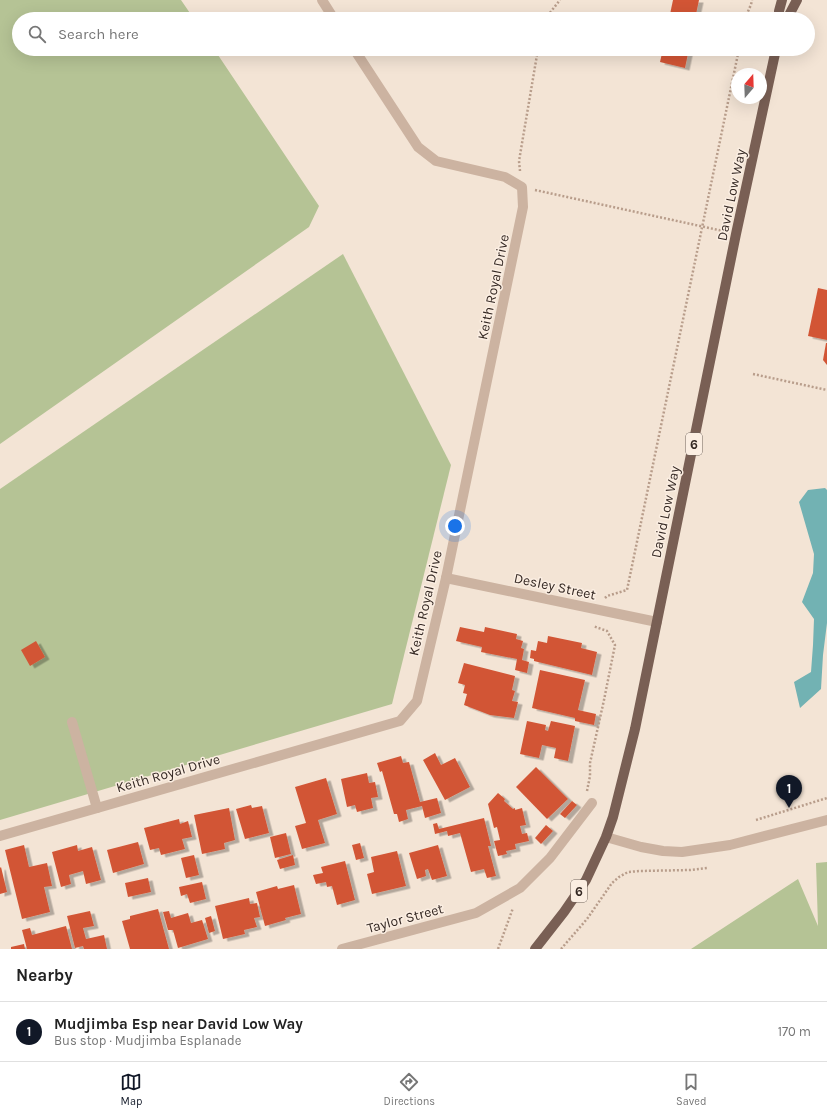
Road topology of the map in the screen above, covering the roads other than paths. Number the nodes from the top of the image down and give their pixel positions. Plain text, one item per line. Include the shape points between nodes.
1 (322, 0) edge
2 (782, 0) edge
3 (796, 0) edge
4 (330, 12) edge
5 (780, 12) edge
6 (790, 12) edge
7 (359, 56) edge
8 (774, 56) edge
9 (446, 578) junction
10 (657, 622) junction
11 (72, 722) dead end
12 (589, 800) road end
13 (97, 808) junction
14 (827, 820) edge
15 (0, 836) edge
16 (606, 837) junction
17 (542, 940) junction
18 (342, 949) edge
19 (531, 949) edge
20 (535, 949) edge

1 - 4 street
2 - 5 main road
3 - 6 main road
7 - 9 street, Keith Royal Drive via 418,148 436,161 505,177 522,187 523,207
8 - 10 main road, David Low Way / 6
9 - 10 street, Desley Street
9 - 13 street, Keith Royal Drive via 417,701 400,721
10 - 16 main road, David Low Way / 6 via 635,729
11 - 13 street
12 - 18 street, Taylor Street via 550,858 520,888 476,913
13 - 15 street, Keith Royal Drive
14 - 16 street via 730,845 682,852 641,847
16 - 17 main road, David Low Way / 6 via 586,880
17 - 19 main road, David Low Way / 6
17 - 20 main road, David Low Way / 6

